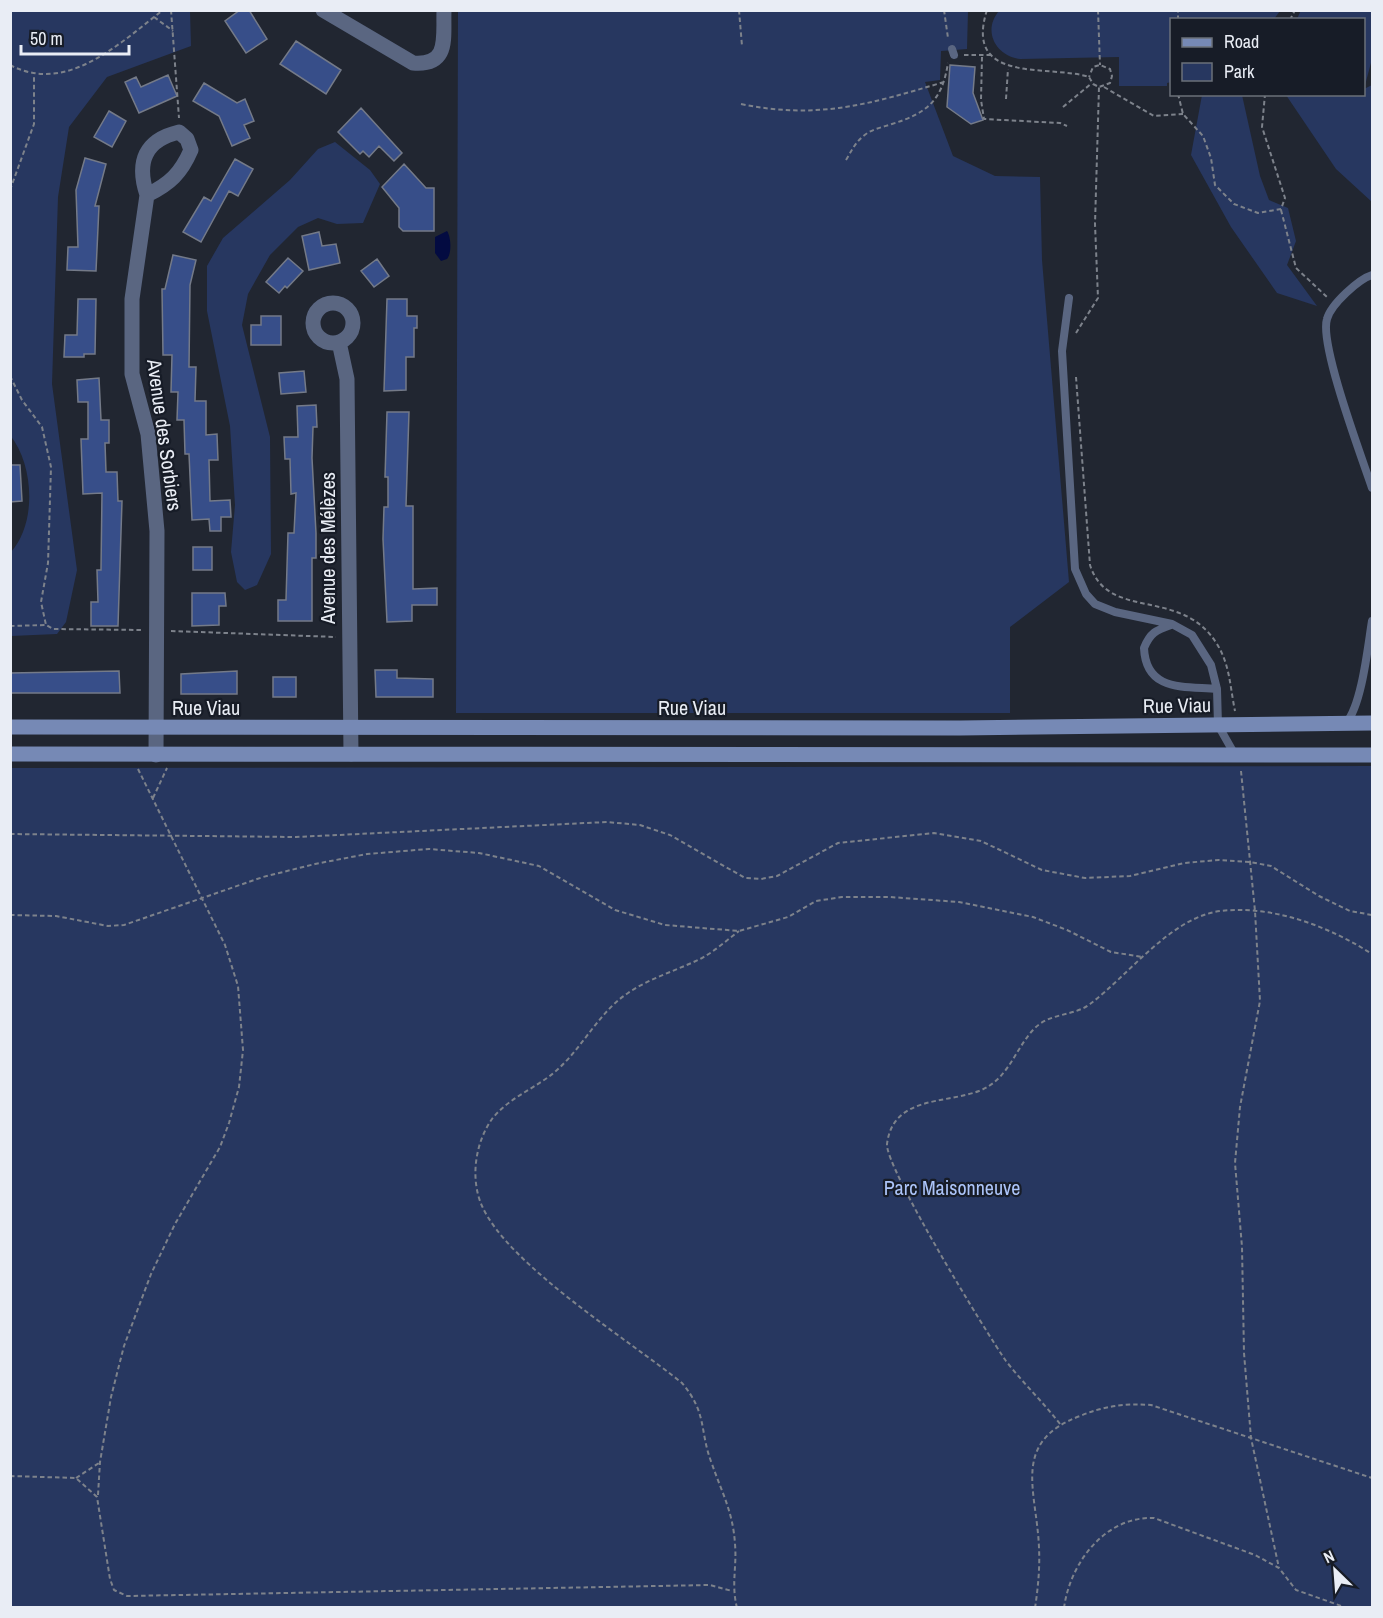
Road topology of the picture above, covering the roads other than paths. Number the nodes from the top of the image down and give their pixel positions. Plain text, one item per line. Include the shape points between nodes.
1 (323, 10) edge
2 (444, 10) edge
3 (147, 195) junction
4 (1372, 275) edge
5 (1069, 298) dead end
6 (339, 342) dead end
7 (1372, 488) edge
8 (1372, 621) edge
9 (1172, 624) junction
10 (1217, 689) junction
11 (1346, 723) junction
12 (1372, 723) edge
13 (1218, 725) junction
14 (10, 727) edge
15 (157, 728) junction
16 (350, 728) junction
17 (10, 754) edge
18 (351, 754) junction
19 (156, 755) junction
20 (1372, 756) edge
21 (1238, 760) junction

1 - 2 street via 413,63 427,64 436,60 443,49
3 - 3 street, Avenue des Sorbiers via 166,186 183,170 191,150 180,132 163,136 152,145 143,162 141,178
3 - 15 street, Avenue des Sorbiers via 132,299 132,374 148,434 157,531
4 - 7 lane via 1363,278 1326,319 1329,351
5 - 9 lane via 1062,351 1075,568 1086,594 1095,604
6 - 16 street, Avenue des Mélèzes via 346,379
8 - 11 lane via 1362,677
9 - 10 lane via 1192,635 1204,651
9 - 10 lane via 1155,630 1148,639 1144,648 1149,670 1170,686
10 - 13 lane
11 - 12 main road, Rue Viau
11 - 13 main road, Rue Viau
13 - 16 main road, Rue Viau
13 - 21 lane
14 - 15 main road, Rue Viau
15 - 16 main road, Rue Viau
15 - 19 street, Avenue des Sorbiers
16 - 18 street, Avenue des Mélèzes
17 - 19 main road
18 - 19 main road
18 - 21 main road
20 - 21 main road

